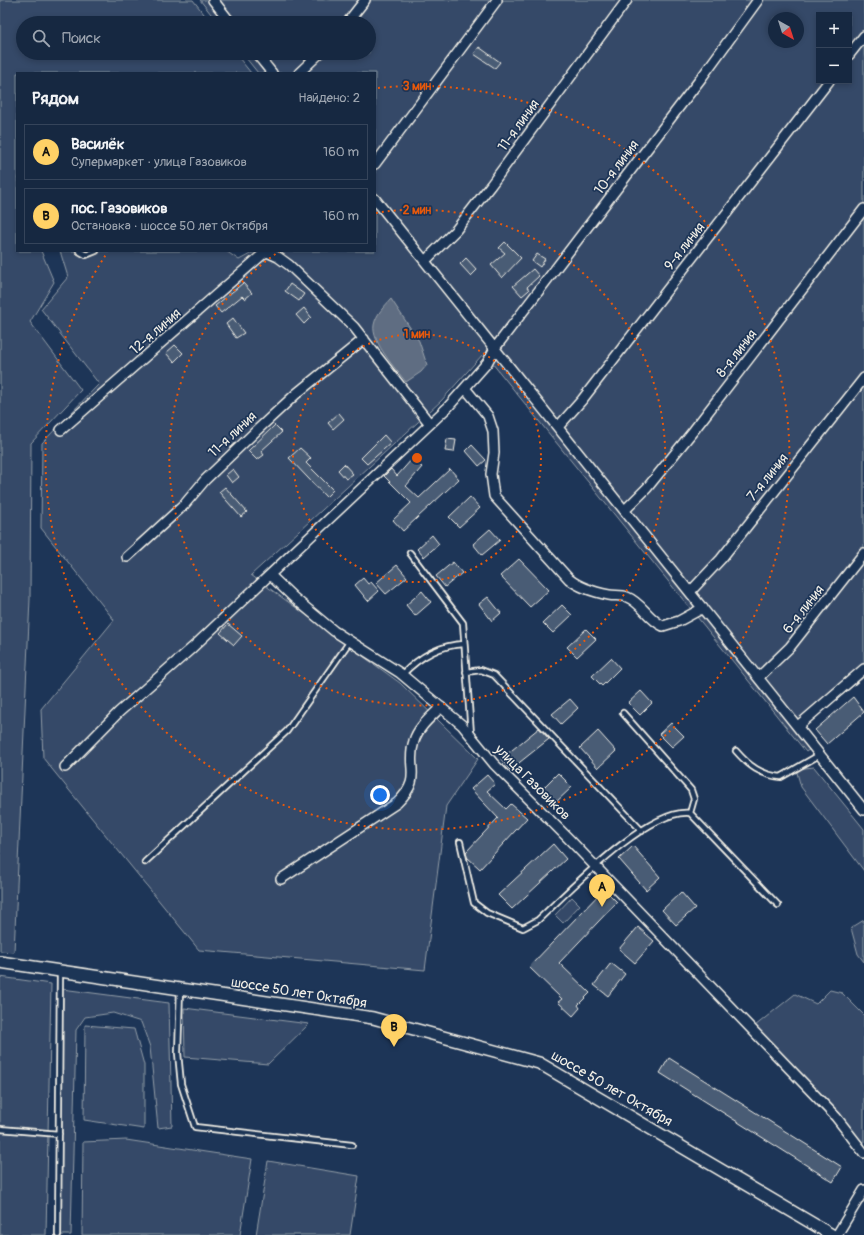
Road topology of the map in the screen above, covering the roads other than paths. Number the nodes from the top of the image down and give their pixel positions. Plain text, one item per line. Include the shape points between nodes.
1 (213, 0) edge
2 (365, 0) edge
3 (497, 0) edge
4 (627, 0) edge
5 (758, 0) edge
6 (226, 16) edge
7 (352, 16) edge
8 (864, 36) edge
9 (852, 51) edge
10 (262, 60) edge
11 (313, 60) edge
12 (271, 72) edge
13 (300, 72) edge
14 (828, 84) edge
15 (376, 163) edge
16 (376, 200) edge
17 (864, 209) edge
18 (81, 252) edge
19 (94, 252) edge
20 (265, 252) edge
21 (425, 261) junction
22 (364, 339) junction
23 (495, 348) junction
24 (864, 378) edge
25 (465, 388) junction
26 (430, 424) junction
27 (558, 427) junction
28 (61, 430) dead end
29 (625, 510) junction
30 (410, 552) dead end
31 (864, 553) edge
32 (127, 557) dead end
33 (270, 575) junction
34 (690, 592) junction
35 (703, 608) junction
36 (350, 641) junction
37 (464, 644) junction
38 (864, 669) edge
39 (466, 672) junction
40 (402, 675) junction
41 (759, 677) junction
42 (441, 707) junction
43 (624, 713) dead end
44 (798, 726) junction
45 (471, 737) junction
46 (736, 751) dead end
47 (821, 754) junction
48 (65, 768) dead end
49 (864, 810) edge
50 (690, 813) junction
51 (642, 831) junction
52 (460, 842) dead end
53 (145, 862) dead end
54 (595, 866) junction
55 (281, 879) dead end
56 (778, 905) dead end
57 (0, 962) edge
58 (60, 971) junction
59 (180, 989) junction
60 (0, 1129) edge
61 (59, 1134) junction
62 (352, 1145) dead end
63 (864, 1153) edge
64 (864, 1190) edge
65 (58, 1235) edge
66 (832, 1235) edge
67 (837, 1235) edge

1 - 6 street
2 - 7 street
3 - 15 street
4 - 21 street, 11-я линия via 491,185 456,230
5 - 23 street, 10-я линия
8 - 9 street
10 - 12 street
11 - 13 street
14 - 27 street, 9-я линия via 582,400
16 - 21 street
17 - 29 street, 8-я линия via 648,488
18 - 19 lane via 86,255
20 - 22 street via 278,257 295,270
20 - 28 street, 12-я линия
21 - 23 street
22 - 26 street
22 - 32 street, 11-я линия via 260,427 205,480 184,505
23 - 25 street, 10-я линия
23 - 27 street
24 - 34 street, 7-я линия via 721,559
25 - 26 street, 10-я линия
25 - 35 street via 488,416 493,431 494,453 491,474 494,496 569,579 583,588 609,595 626,596 663,626 679,621
26 - 33 street, 10-я линия
27 - 29 street
29 - 34 street
30 - 37 lane via 463,623
31 - 41 street, 6-я линия via 790,647
33 - 36 street, улица Газовиков via 299,602
33 - 48 street, 10-я линия via 119,712
34 - 35 street
35 - 41 street
36 - 40 street, улица Газовиков
36 - 53 lane via 288,732
37 - 39 lane
37 - 40 lane via 451,645 432,652
38 - 44 street
39 - 45 lane
39 - 51 lane via 481,670 494,675
40 - 42 street, улица Газовиков
41 - 44 street
42 - 45 street, улица Газовиков via 462,725
42 - 55 street via 420,728 414,740 411,785 407,793 397,803
43 - 50 lane via 691,790 694,799
44 - 47 street
45 - 54 street, улица Газовиков via 494,764
46 - 47 lane via 745,762 760,773 781,777
47 - 49 street
50 - 51 lane via 680,812 671,815
50 - 56 lane
51 - 54 lane via 627,839
52 - 54 lane via 474,903 487,913 522,928 538,920
54 - 63 street, улица Газовиков via 836,1117
57 - 58 street, шоссе 50 лет Октября
58 - 59 street, шоссе 50 лет Октября
58 - 61 lane
59 - 62 lane via 178,1053 181,1084 195,1127
59 - 66 street, шоссе 50 лет Октября via 373,1018 539,1063
60 - 61 lane
61 - 65 lane
64 - 67 street

